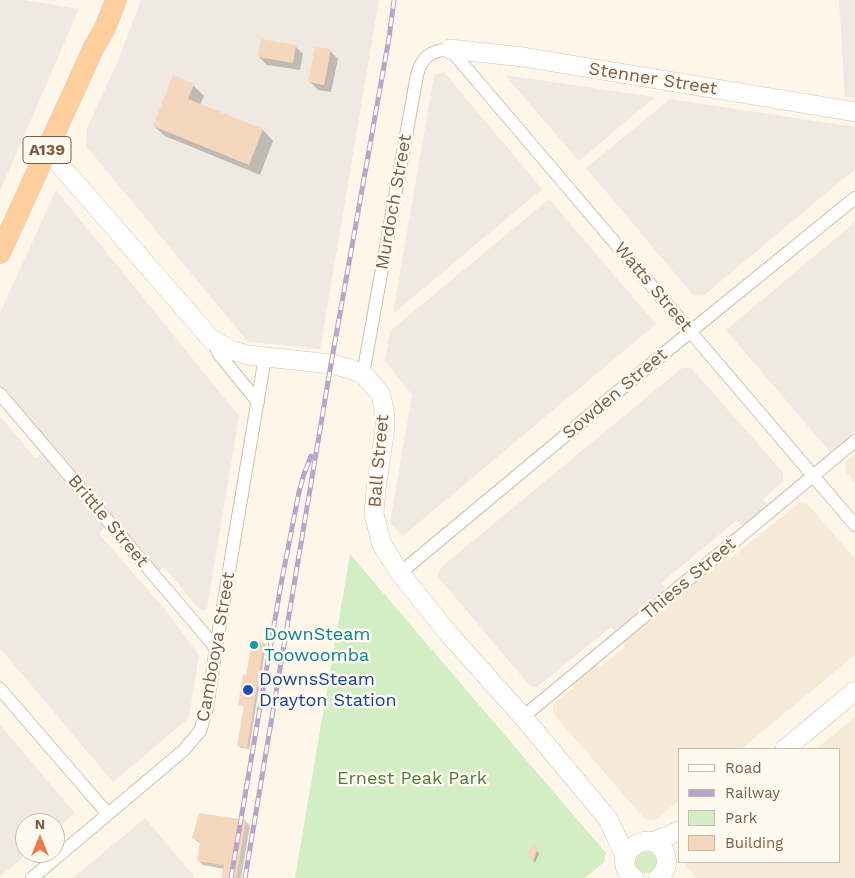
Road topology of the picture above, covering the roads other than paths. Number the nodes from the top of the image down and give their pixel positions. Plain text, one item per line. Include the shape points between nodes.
1 (106, 0) edge
2 (116, 0) edge
3 (94, 47) junction
4 (450, 49) junction
5 (855, 112) edge
6 (47, 150) junction
7 (855, 198) edge
8 (0, 253) edge
9 (691, 332) junction
10 (212, 340) junction
11 (265, 357) junction
12 (363, 374) junction
13 (0, 394) edge
14 (258, 402) junction
15 (855, 441) edge
16 (814, 476) junction
17 (855, 525) edge
18 (400, 573) junction
19 (216, 648) junction
20 (0, 689) edge
21 (855, 691) edge
22 (523, 717) junction
23 (786, 748) edge
24 (107, 813) junction
25 (608, 819) junction
26 (678, 831) edge
27 (648, 842) junction
28 (678, 845) edge
29 (626, 869) edge
30 (665, 870) edge
31 (32, 878) edge

1 - 3 highway, A139
2 - 3 highway, A139
3 - 6 highway, A139
4 - 5 main road, Stenner Street via 523,57
4 - 9 street, Watts Street
4 - 12 street, Murdoch Street via 425,58 417,75
6 - 8 highway, A139
6 - 10 main road
7 - 9 street, Sowden Street
9 - 16 street, Watts Street
9 - 18 street, Sowden Street
10 - 11 main road via 231,350
10 - 14 street via 219,354
11 - 12 main road via 331,364
11 - 14 street, Cambooya Street
12 - 18 main road, Ball Street via 381,395 385,428 374,514 382,545
13 - 19 street, Brittle Street
14 - 19 street, Cambooya Street
15 - 16 street, Thiess Street
16 - 17 street, Watts Street
16 - 22 street, Thiess Street
18 - 22 main road, Ball Street
19 - 24 street, Cambooya Street via 207,708 200,731 184,750
20 - 24 street
21 - 23 main road
22 - 25 main road, Ball Street
24 - 31 street, Cambooya Street
25 - 27 main road, Ball Street
25 - 29 main road, Ball Street
26 - 27 main road
27 - 29 main road via 632,847
27 - 30 main road, Ball Street via 662,848
28 - 30 main road

